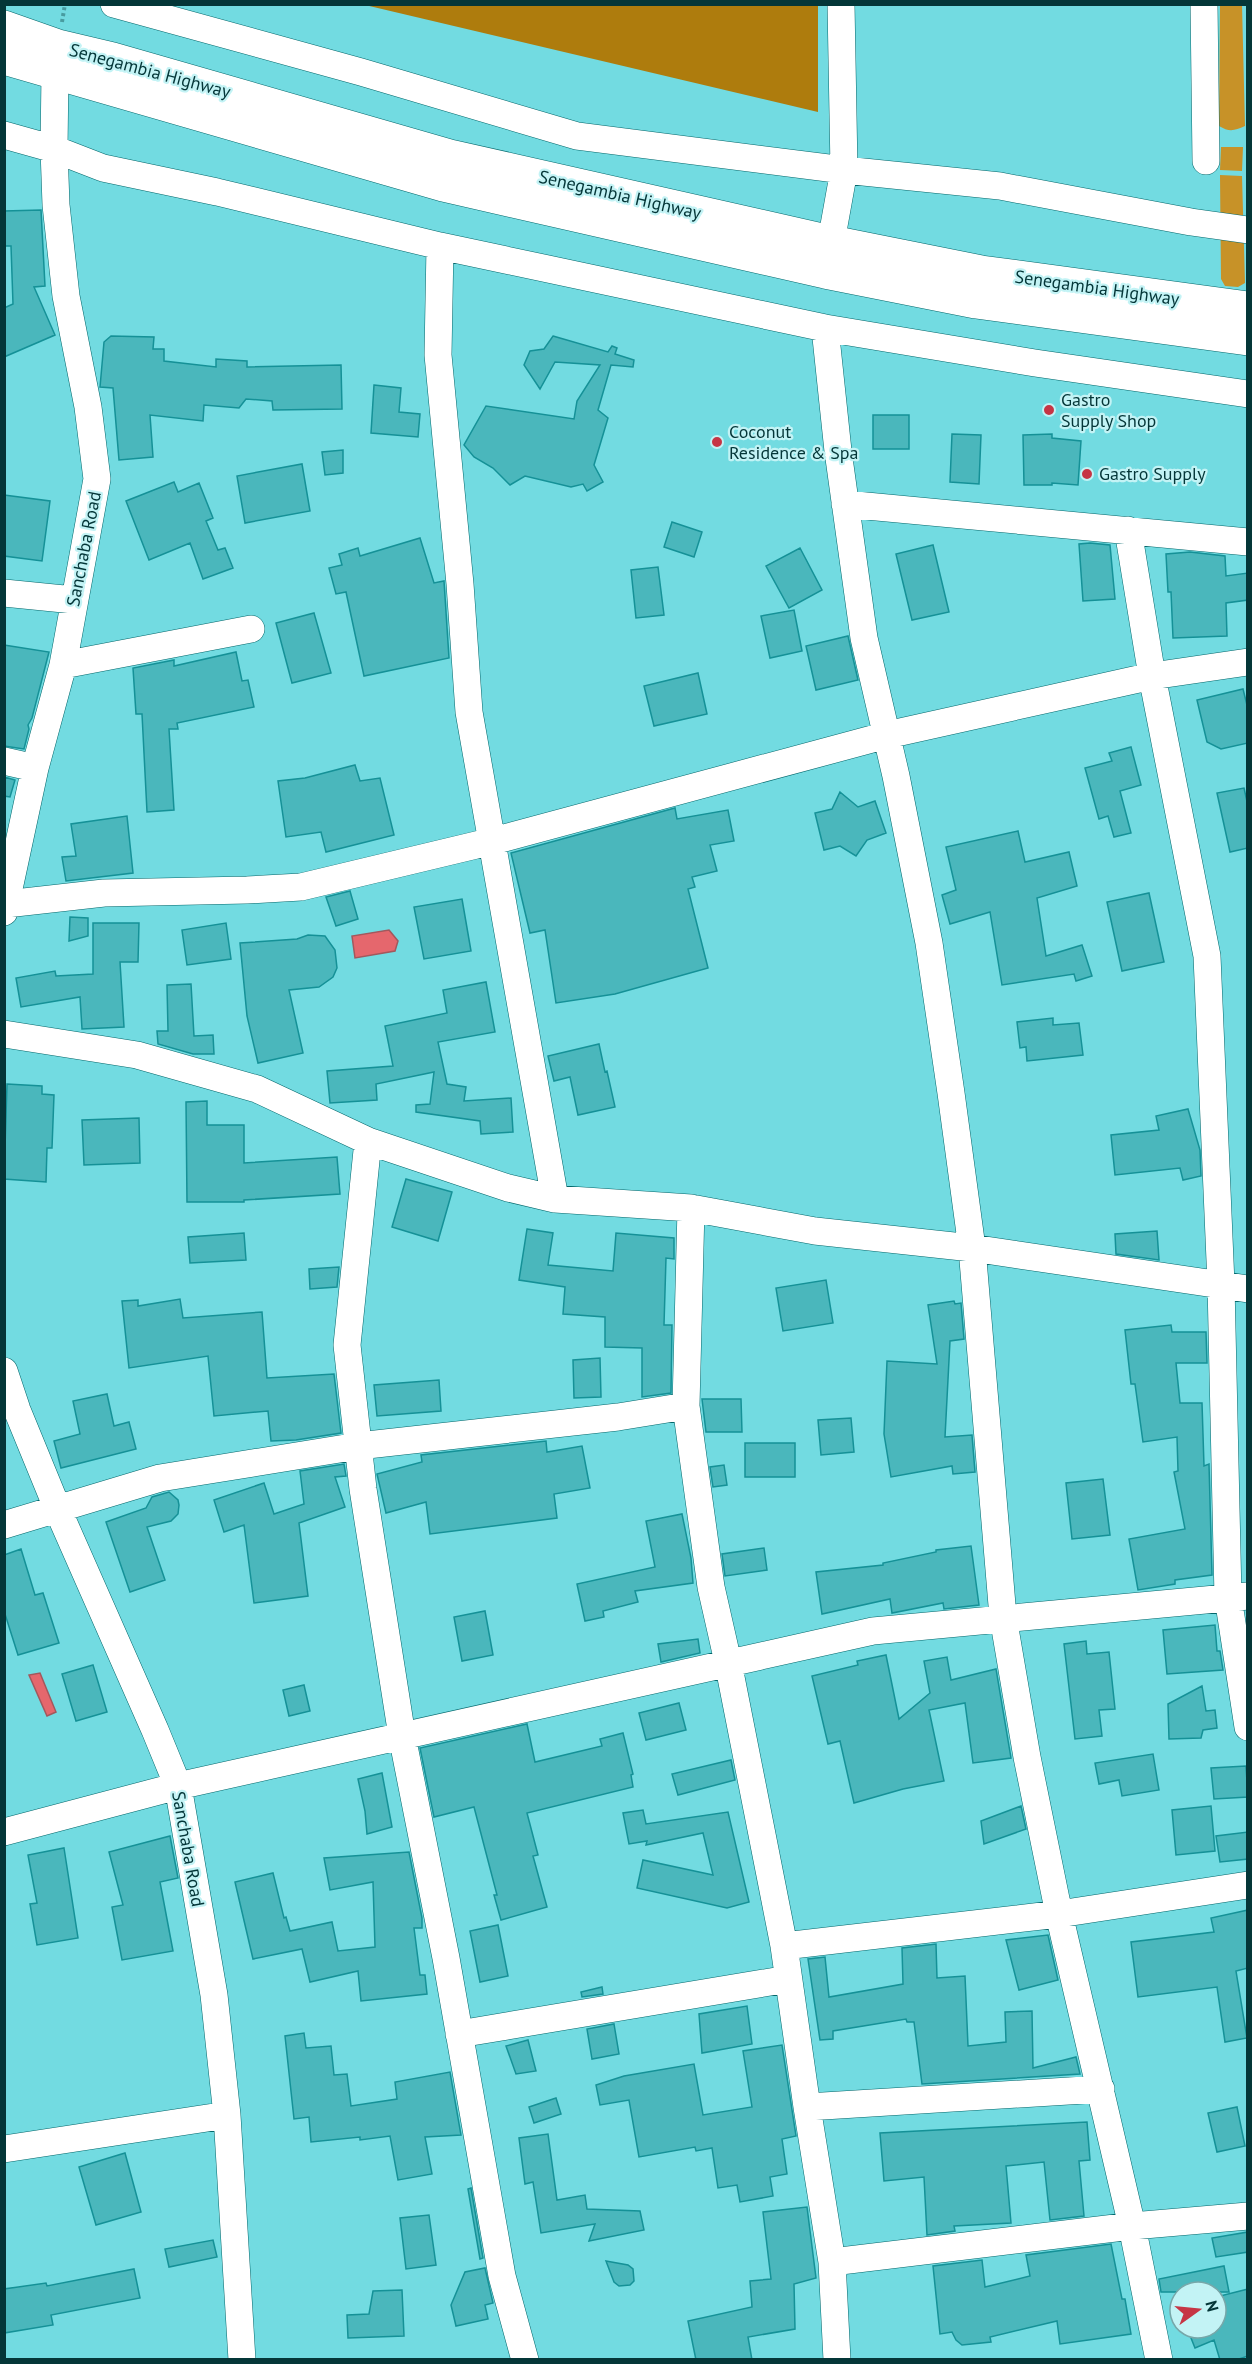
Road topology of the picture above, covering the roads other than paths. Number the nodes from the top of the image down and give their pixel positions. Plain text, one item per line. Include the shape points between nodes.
1 (114, 4) edge
2 (841, 4) edge
3 (1204, 4) edge
4 (4, 27) edge
5 (4, 58) edge
6 (55, 73) junction
7 (4, 135) edge
8 (54, 149) junction
9 (1206, 161) dead end
10 (844, 170) junction
11 (1248, 230) edge
12 (831, 242) junction
13 (440, 246) junction
14 (1248, 308) edge
15 (825, 328) junction
16 (1248, 339) edge
17 (1248, 394) edge
18 (845, 504) junction
19 (1128, 530) junction
20 (1248, 542) edge
21 (4, 593) edge
22 (74, 600) junction
23 (251, 629) dead end
24 (1248, 662) edge
25 (63, 665) junction
26 (1152, 676) junction
27 (886, 735) junction
28 (4, 761) edge
29 (35, 768) junction
30 (493, 841) junction
31 (5, 908) edge
32 (4, 1034) edge
33 (368, 1141) junction
34 (555, 1199) junction
35 (691, 1208) junction
36 (972, 1248) junction
37 (1221, 1284) junction
38 (1248, 1288) edge
39 (4, 1371) edge
40 (686, 1406) junction
41 (358, 1446) junction
42 (58, 1510) junction
43 (4, 1525) edge
44 (1238, 1596) edge
45 (1003, 1617) junction
46 (728, 1662) junction
47 (1248, 1727) edge
48 (402, 1736) junction
49 (178, 1786) junction
50 (4, 1832) edge
51 (1248, 1885) edge
52 (1059, 1914) junction
53 (784, 1946) junction
54 (788, 1979) junction
55 (459, 2034) junction
56 (1101, 2089) junction
57 (807, 2108) junction
58 (227, 2115) junction
59 (4, 2149) edge
60 (1248, 2216) edge
61 (1132, 2226) junction
62 (832, 2262) junction
63 (242, 2360) edge
64 (525, 2360) edge
65 (837, 2360) edge
66 (1159, 2360) edge

1 - 10 street via 577,136
2 - 10 street
3 - 9 street
4 - 12 main road, Senegambia Highway via 450,156
5 - 6 main road, Senegambia Highway
6 - 8 street, Sanchaba Road
6 - 16 main road, Senegambia Highway via 443,185 825,272 976,302
7 - 8 street
8 - 13 street via 103,168
8 - 22 street, Sanchaba Road via 66,296 97,479
10 - 11 street via 1000,186
10 - 12 street
12 - 14 main road, Senegambia Highway via 981,272
13 - 15 street
13 - 30 street via 438,355 469,712
15 - 17 street
15 - 18 street
18 - 19 street
18 - 27 street via 864,638
19 - 20 street
19 - 26 street
21 - 22 street
22 - 25 street, Sanchaba Road
23 - 25 street
24 - 26 street
25 - 29 street, Sanchaba Road
26 - 27 street
26 - 37 street via 1207,956
27 - 30 street
27 - 36 street via 929,943
28 - 29 street
29 - 31 street, Sanchaba Road
30 - 31 street via 301,887 104,892
30 - 34 street
32 - 33 street via 138,1054 257,1089
33 - 34 street via 508,1188
33 - 41 street via 347,1345
34 - 35 street
35 - 36 street via 815,1231
35 - 40 street
36 - 37 street
36 - 45 street
37 - 38 street
37 - 44 street
39 - 42 street, Sanchaba Road
40 - 41 street
40 - 46 street via 711,1587
41 - 42 street via 160,1478
41 - 48 street
42 - 43 street
42 - 49 street, Sanchaba Road
44 - 45 street
44 - 47 street
45 - 46 street via 873,1631
45 - 52 street via 1026,1757
46 - 48 street
46 - 53 street
48 - 49 street
48 - 55 street
49 - 50 street
49 - 58 street, Sanchaba Road via 212,1984
51 - 52 street
52 - 53 street
52 - 56 street
53 - 54 street
54 - 55 street
54 - 57 street
55 - 64 street via 502,2276
56 - 57 street
56 - 61 street
57 - 62 street
58 - 59 street
58 - 63 street, Sanchaba Road
60 - 61 street
61 - 62 street
61 - 66 street
62 - 65 street

